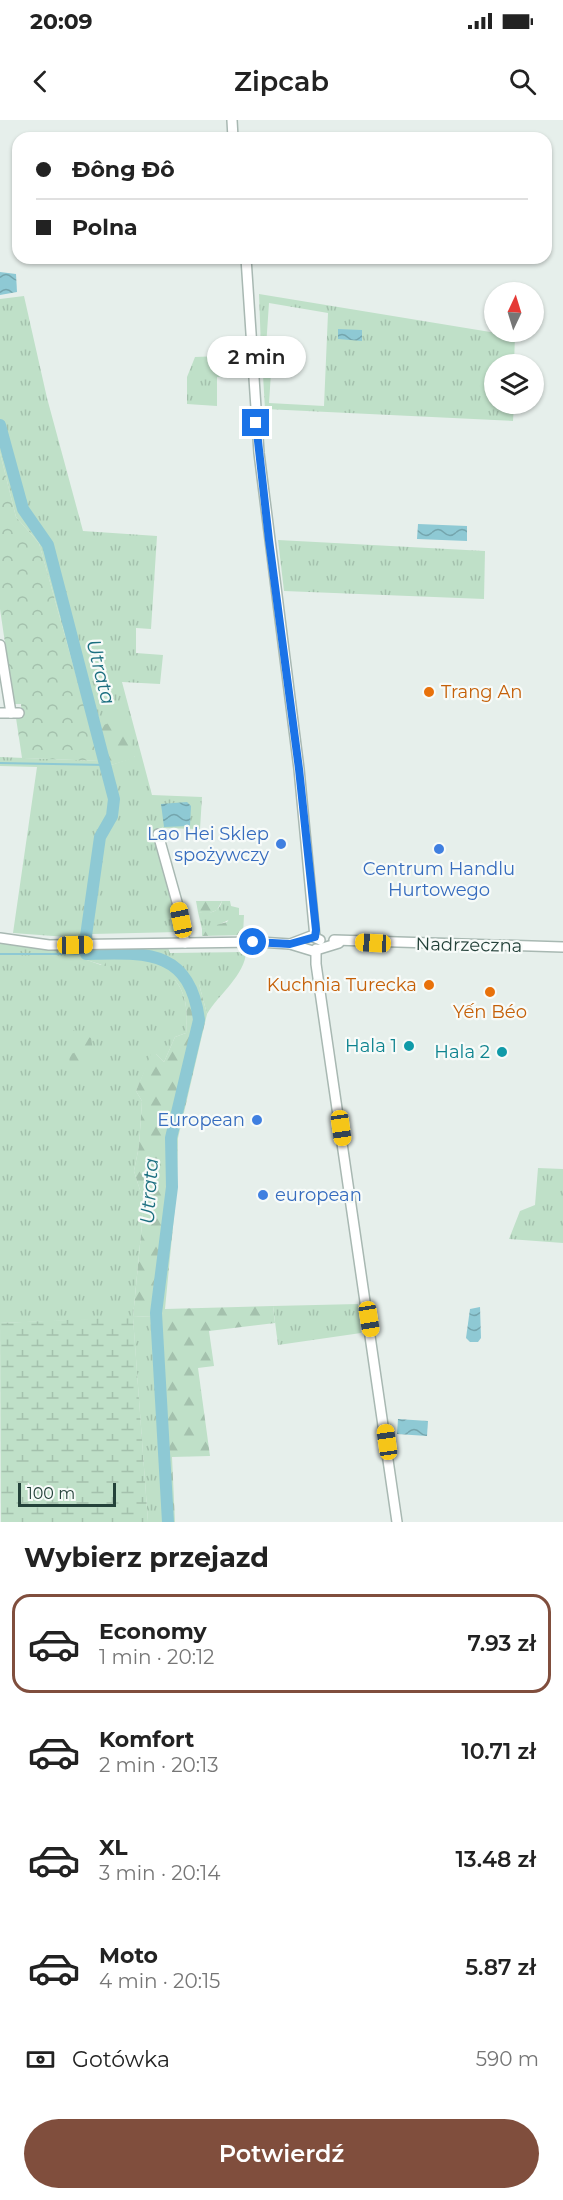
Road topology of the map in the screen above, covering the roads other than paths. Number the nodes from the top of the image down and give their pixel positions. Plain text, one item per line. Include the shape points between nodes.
1 (247, 264) edge
2 (0, 645) edge
3 (0, 714) edge
4 (158, 834) dead end
5 (0, 938) edge
6 (185, 943) junction
7 (312, 943) junction
8 (563, 947) edge
9 (397, 1522) edge

1 - 7 street via 259,453 299,769 314,917
2 - 3 street via 15,713
4 - 6 street
5 - 6 street, Nadrzeczna via 49,945
6 - 7 street, Nadrzeczna
7 - 8 street, Nadrzeczna
7 - 9 street

